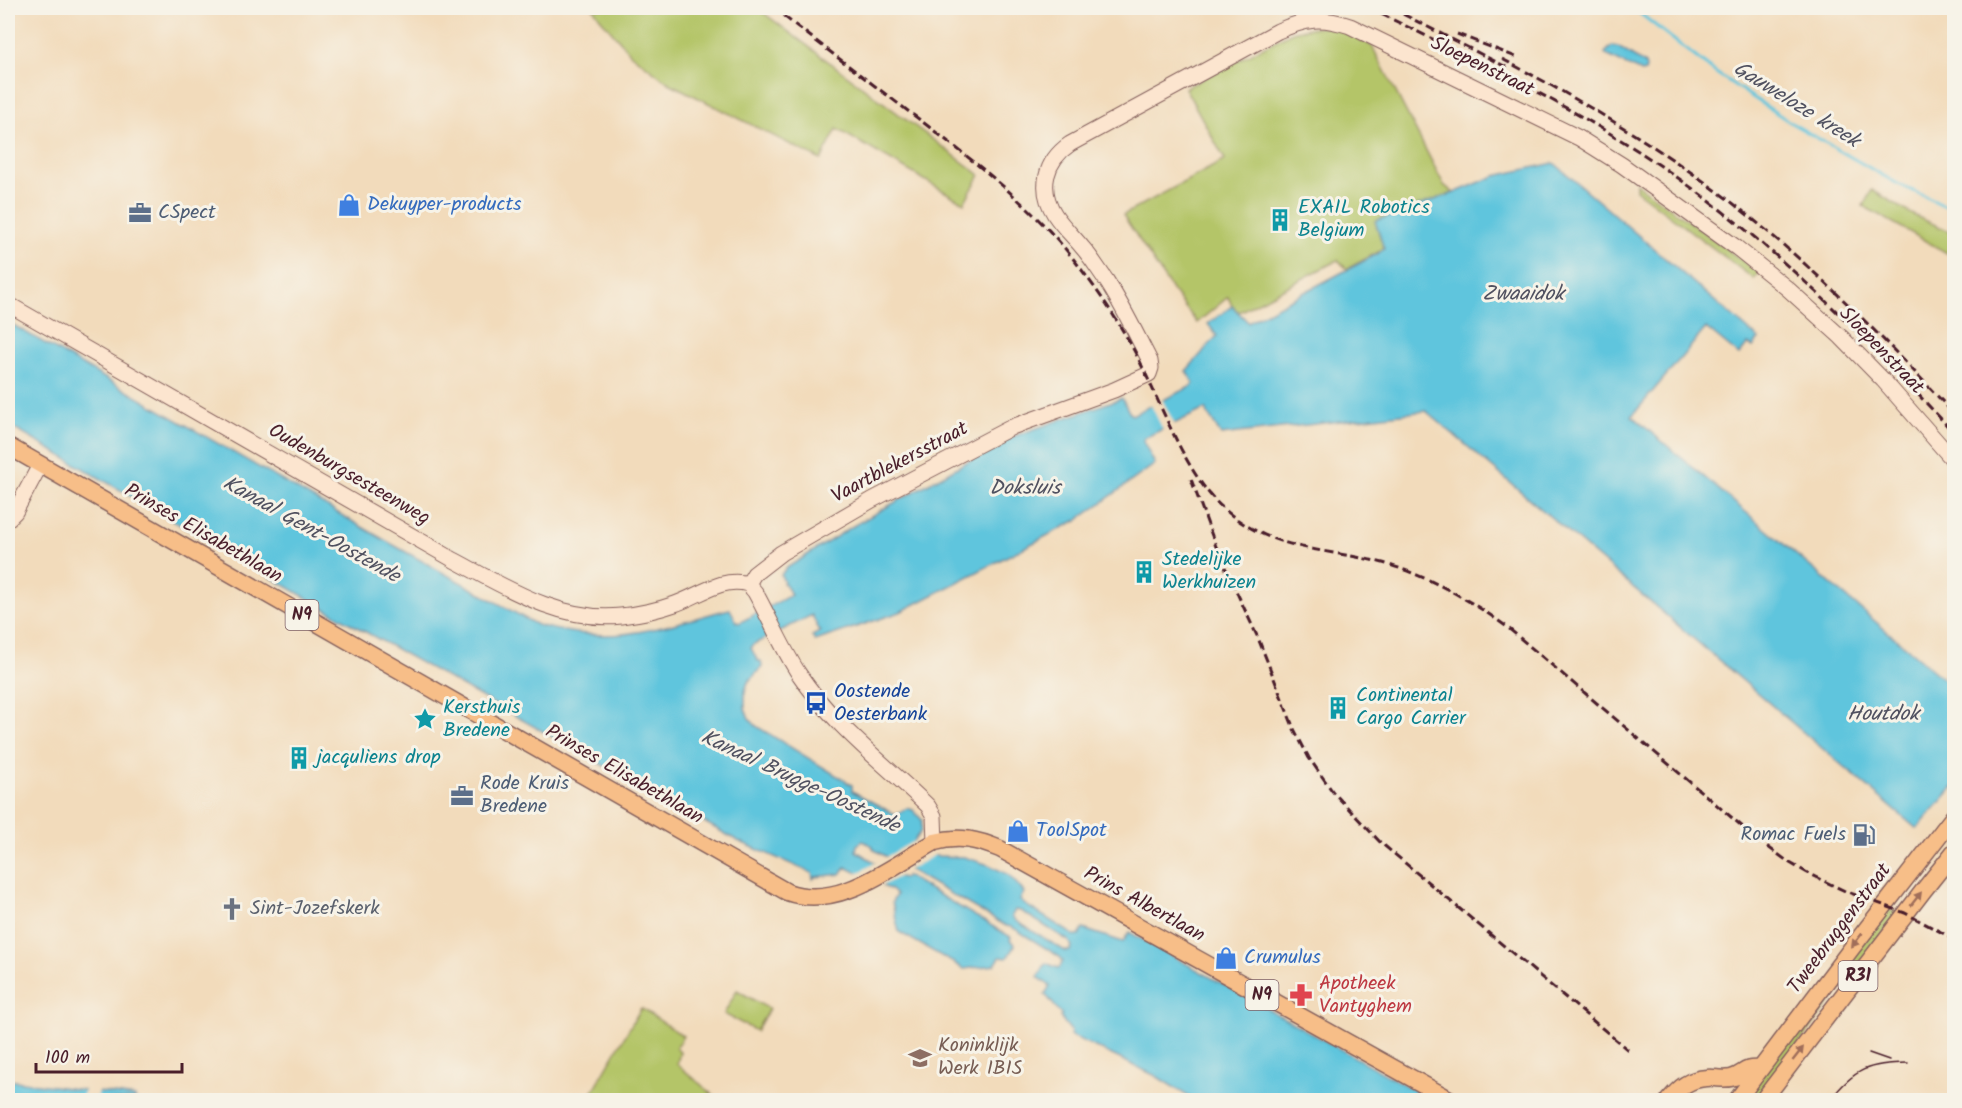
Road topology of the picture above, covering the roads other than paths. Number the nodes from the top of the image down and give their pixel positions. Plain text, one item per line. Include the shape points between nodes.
1 (8, 304) edge
2 (1143, 376) joint
3 (8, 446) edge
4 (1954, 461) edge
5 (40, 465) junction
6 (8, 519) edge
7 (748, 585) junction
8 (1954, 816) edge
9 (930, 845) junction
10 (1954, 852) edge
11 (885, 871) joint
12 (1760, 1069) junction
13 (1708, 1078) junction
14 (1451, 1101) edge
15 (1669, 1101) edge
16 (1736, 1101) edge
17 (1763, 1101) edge

1 - 7 street, Oudenburgsesteenweg via 515,592 572,612 604,617 648,611 732,581
2 - 4 street, Sloepenstraat via 1150,371 1150,361 1119,301 1050,205 1046,183 1051,162 1070,144 1278,31 1321,19 1350,26 1579,138 1622,165 1788,289 1883,380
2 - 7 street, Vaartblekersstraat via 1012,427 872,500 781,553 754,574
3 - 5 main road, Prinses Elisabethlaan / N9
5 - 6 street
5 - 11 main road, Prinses Elisabethlaan / N9 via 787,892 805,897 840,893
7 - 9 street via 806,684 928,806 934,816
8 -> 12 main road, Tweebruggenstraat / R31
9 - 11 main road, Prins Albertlaan / N9
9 - 14 main road, Prins Albertlaan / N9 via 963,838 1000,849
17 -> 10 main road, R31
12 - 13 main road via 1748,1068 1734,1078
12 - 16 main road, Tweebruggenstraat / R31
13 - 15 main road via 1686,1082
13 - 16 main road via 1728,1090

